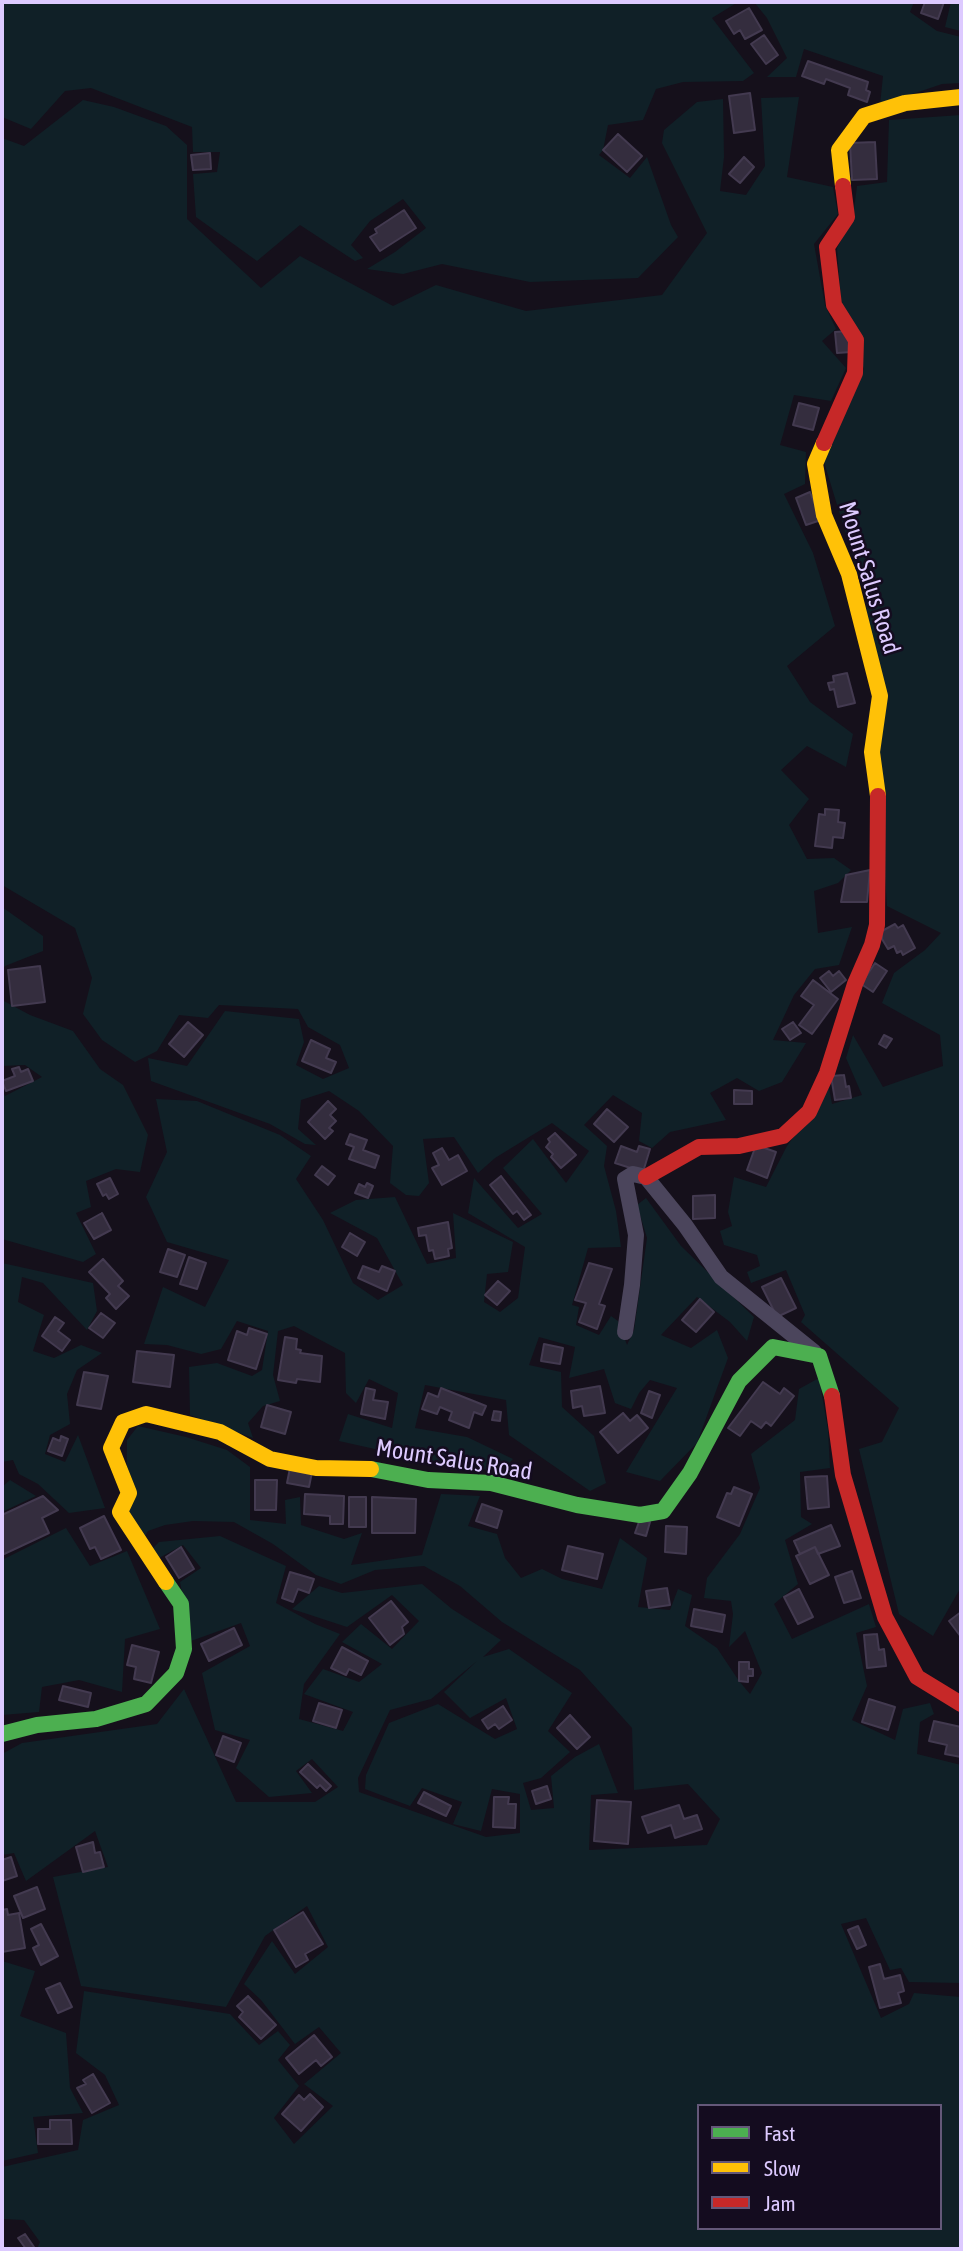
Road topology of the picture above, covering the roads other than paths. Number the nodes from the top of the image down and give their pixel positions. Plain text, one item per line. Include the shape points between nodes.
1 (961, 97) edge
2 (646, 1177) junction
3 (625, 1332) dead end
4 (819, 1356) junction
5 (961, 1704) edge
6 (2, 1734) edge

1 - 2 street, Mount Salus Road via 905,103 864,116 839,150 847,217 827,247 834,305 856,340 855,373 815,464 824,515 849,574 880,695 872,752 879,806 877,925 872,945 809,1112 783,1136 739,1146 699,1147
2 - 3 street via 634,1174 625,1179 636,1235
2 - 4 street via 721,1277
4 - 5 street via 834,1403 843,1475 885,1618 917,1677
4 - 6 street, Mount Salus Road via 774,1347 739,1381 690,1473 663,1511 640,1515 491,1483 428,1480 371,1469 316,1468 271,1459 220,1432 146,1414 123,1422 111,1448 129,1493 120,1512 181,1604 184,1649 176,1674 146,1704 96,1719

